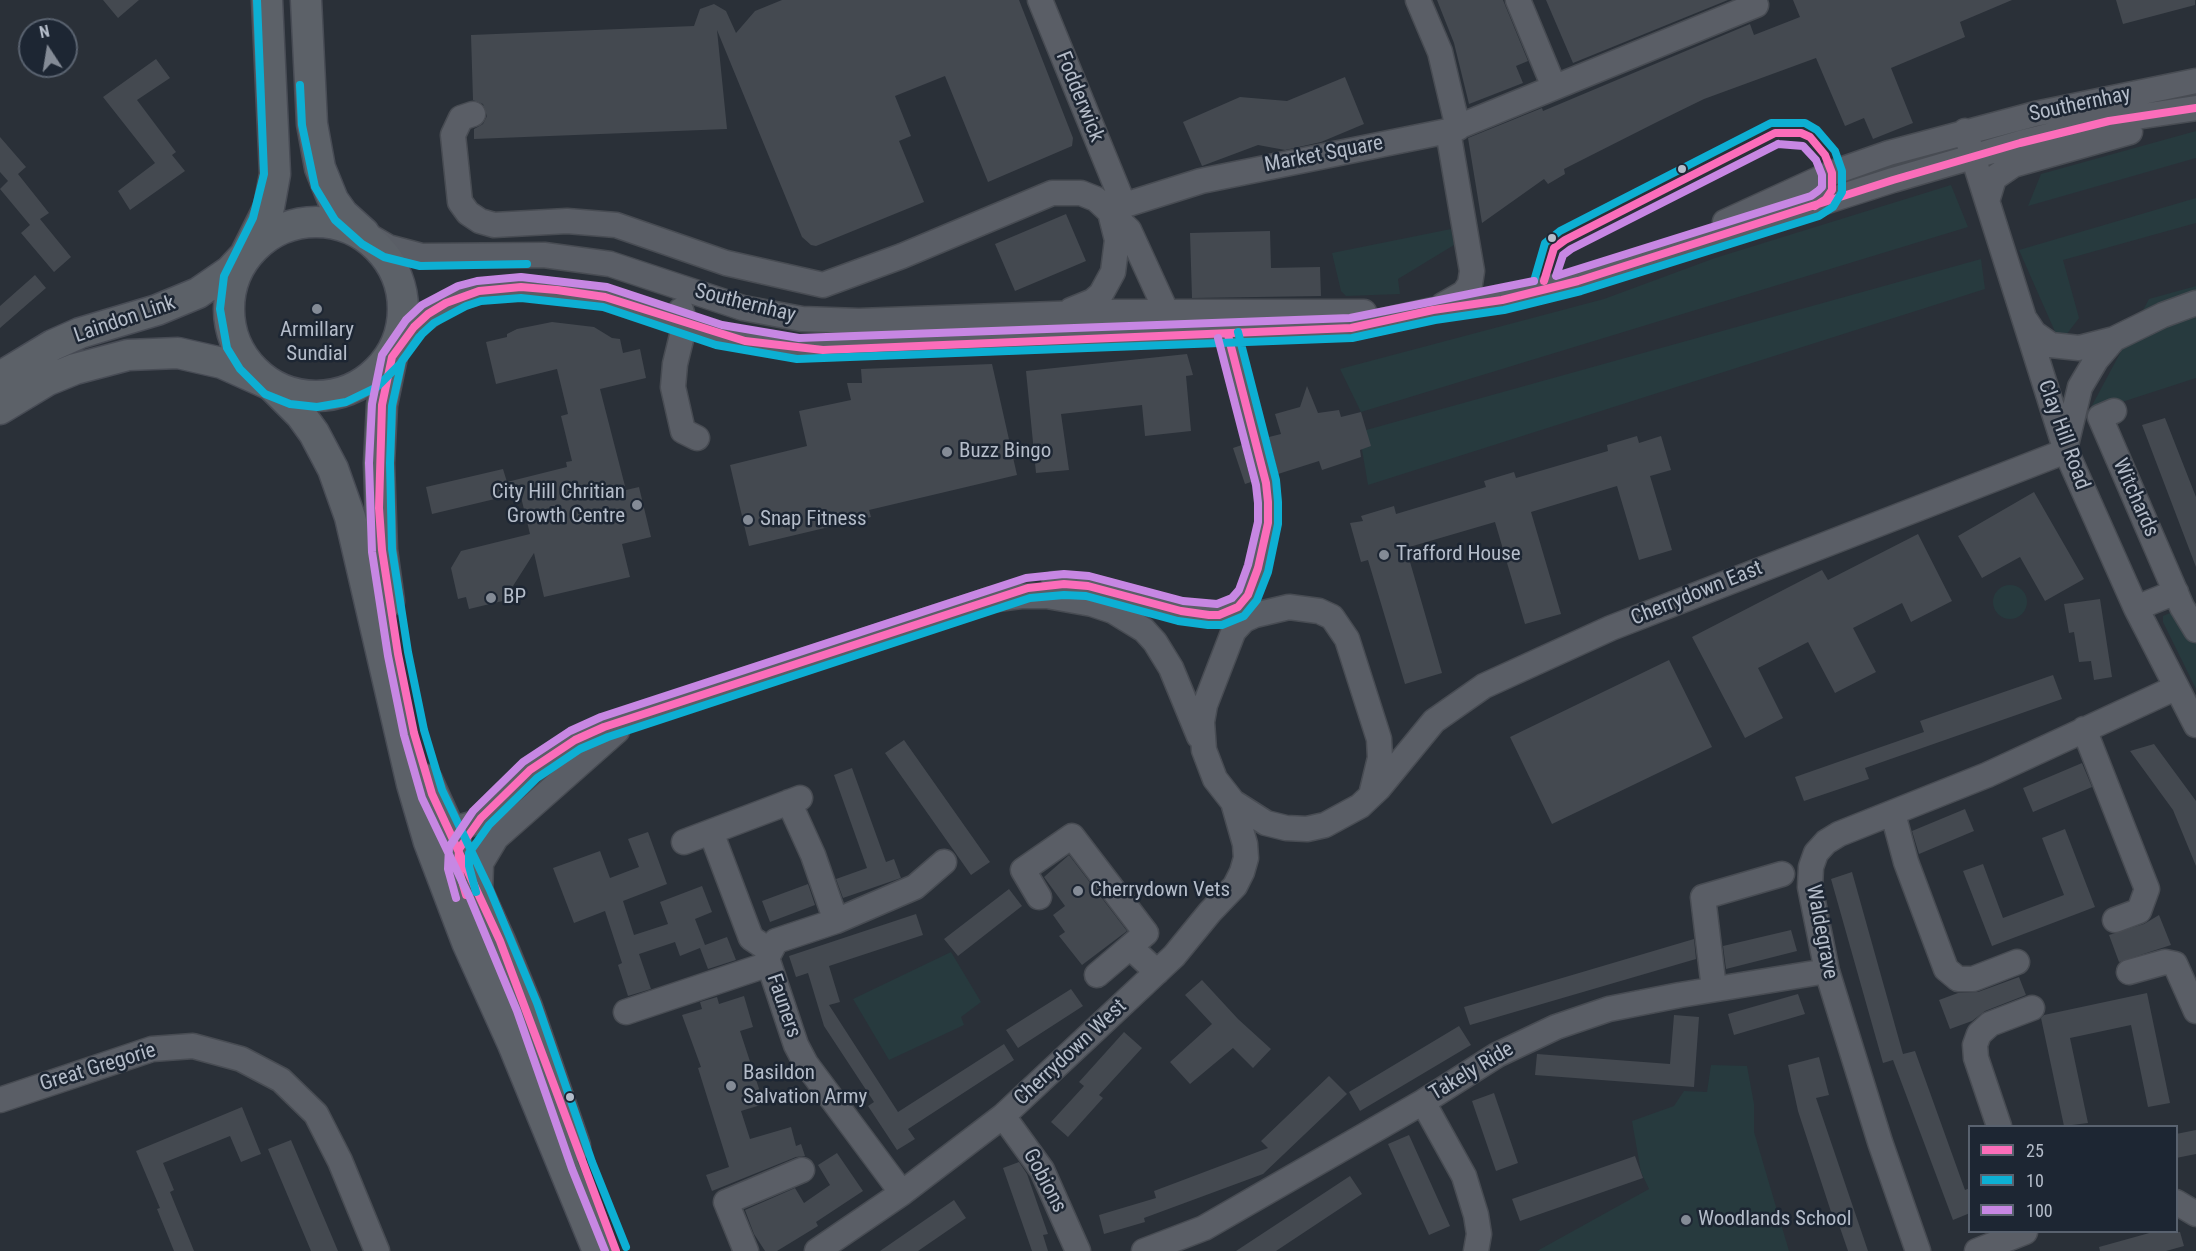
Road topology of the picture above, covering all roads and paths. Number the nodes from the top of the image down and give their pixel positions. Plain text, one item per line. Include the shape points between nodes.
1 (267, 0) edge
2 (306, 0) edge
3 (1040, 0) edge
4 (1418, 0) edge
5 (1518, 0) edge
6 (1756, 5) dead end
7 (2196, 81) edge
8 (1554, 87) junction
9 (2196, 108) edge
10 (2196, 112) edge
11 (473, 114) dead end
12 (1453, 129) junction
13 (1965, 132) junction
14 (2020, 142) junction
15 (1974, 157) junction
16 (1988, 198) junction
17 (1114, 201) junction
18 (369, 236) junction
19 (245, 255) junction
20 (544, 255) junction
21 (1636, 263) junction
22 (2196, 303) edge
23 (1433, 310) junction
24 (2021, 311) junction
25 (1057, 313) junction
26 (1167, 313) junction
27 (1202, 313) junction
28 (1247, 314) junction
29 (685, 324) junction
30 (1228, 335) junction
31 (1146, 338) junction
32 (2114, 339) junction
33 (392, 357) junction
34 (0, 377) edge
35 (271, 385) junction
36 (0, 409) edge
37 (2114, 411) dead end
38 (686, 438) dead end
39 (2066, 451) junction
40 (2176, 592) junction
41 (1248, 595) junction
42 (988, 600) junction
43 (2136, 608) junction
44 (2196, 630) edge
45 (1231, 634) junction
46 (2175, 688) junction
47 (653, 711) junction
48 (2196, 725) edge
49 (2084, 729) junction
50 (1204, 750) junction
51 (1369, 799) junction
52 (1233, 802) junction
53 (442, 814) junction
54 (1893, 814) junction
55 (482, 818) junction
56 (711, 832) junction
57 (684, 842) dead end
58 (459, 849) junction
59 (944, 862) dead end
60 (1782, 874) dead end
61 (480, 894) junction
62 (1039, 897) dead end
63 (2115, 920) dead end
64 (836, 921) junction
65 (1130, 947) junction
66 (769, 957) junction
67 (2017, 962) dead end
68 (1827, 971) junction
69 (1157, 972) junction
70 (2129, 972) dead end
71 (1097, 975) dead end
72 (1714, 989) junction
73 (2032, 1008) dead end
74 (2196, 1011) edge
75 (626, 1012) dead end
76 (513, 1044) junction
77 (0, 1100) edge
78 (1424, 1102) junction
79 (1003, 1116) junction
80 (1999, 1125) edge
81 (802, 1170) dead end
82 (902, 1193) junction
83 (2178, 1203) edge
84 (2196, 1214) edge
85 (2022, 1233) edge
86 (377, 1251) edge
87 (598, 1251) edge
88 (616, 1251) edge
89 (746, 1251) edge
90 (817, 1251) edge
91 (1078, 1251) edge
92 (1144, 1251) edge
93 (1476, 1251) edge
94 (1918, 1251) edge
95 (1977, 1251) edge

1 - 19 main road via 275,174 269,207
2 - 18 main road via 312,124 320,168 343,214
3 - 17 street, Fodderwick
4 - 12 street via 1440,52
5 - 8 street
6 - 8 street, Market Square
7 - 13 street, Southernhay via 2088,101
8 - 12 street, Market Square
9 - 14 street, Southernhay
10 - 16 street, Southernhay via 2013,165 1994,178
11 - 17 street via 461,118 453,135 460,202 480,221 494,225 549,221 616,225 726,263 823,285 894,260 1052,193 1080,193
12 - 17 street, Market Square
12 - 23 street via 1472,271 1464,293
13 - 14 street, Southernhay via 1988,145
13 - 15 street, Clay Hill Road
13 - 21 street, Southernhay via 1832,173
14 - 15 street, Southernhay
15 - 16 street, Clay Hill Road
15 - 21 street, Southernhay
16 - 24 street, Clay Hill Road
17 - 25 street, Fodderwick via 1116,256 1108,284 1093,301
17 - 26 street, Fodderwick
18 - 19 main road via 335,225 303,224 267,237
18 - 20 street, Southernhay via 388,247 422,256
18 - 33 main road via 388,261 398,289 401,315
19 - 34 main road, Laindon Link via 230,271 198,293 80,333
19 - 35 main road via 231,294 232,330 248,362
20 - 25 street, Southernhay via 610,264 734,305 796,318 859,321
20 - 29 street, Southernhay via 604,273 672,301 680,307
21 - 23 street, Southernhay via 1502,300
22 - 32 street
23 - 28 street, Southernhay
23 - 30 street, Southernhay via 1351,328
24 - 32 street via 2034,333 2058,347 2088,347
24 - 39 street, Clay Hill Road
25 - 26 street, Southernhay
26 - 27 street, Southernhay
26 - 31 street via 1168,327 1164,332
27 - 28 street, Southernhay
27 - 30 street via 1217,320
28 - 30 street via 1233,322
29 - 31 street, Southernhay via 745,341 823,350
29 - 33 street, Southernhay via 605,297 500,288 462,296 428,314
29 - 38 street via 673,376
30 - 31 street, Southernhay
30 - 41 street via 1268,502 1264,547
32 - 39 street via 2080,387
33 - 35 main road via 371,378 342,392 303,396
33 - 53 main road via 380,434 382,550 414,733 427,780
35 - 36 main road, Laindon Link via 200,356 155,352 75,369
35 - 76 main road via 314,433 342,491 419,812 468,942
37 - 40 street, Witchards via 2100,417
39 - 43 street, Clay Hill Road
39 - 51 street, Cherrydown East via 1611,628 1484,686 1434,721
40 - 43 street
40 - 44 street, Witchards
41 - 42 street via 1238,607 1218,615 1181,611 1099,588 1064,584 1028,588
41 - 45 street
42 - 47 street
42 - 50 street, Cherrydown East via 1021,596 1068,599 1113,611 1132,622 1155,642 1171,668
43 - 46 street, Clay Hill Road
45 - 50 street via 1205,705
45 - 51 street via 1256,615 1289,607 1332,617 1340,627 1364,687 1379,739 1378,770
46 - 48 street, Clay Hill Road
46 - 49 street, Waldegrave
47 - 55 street via 604,727 553,753
47 - 61 street via 611,736 507,827 481,863
49 - 54 street, Waldegrave
49 - 63 street via 2147,889 2139,910
50 - 52 street, Cherrydown East via 1215,779
51 - 52 street, Cherrydown East via 1340,819 1307,830 1266,823
52 - 69 street, Cherrydown West via 1245,844 1242,872 1235,886
53 - 55 street via 452,825 460,827
53 - 58 main road
54 - 67 street via 1906,862 1946,969 1958,979 1973,979
54 - 68 street, Waldegrave via 1839,834 1816,853 1810,887
55 - 58 street
56 - 57 street
56 - 64 street via 795,800
56 - 66 street via 751,938
58 - 61 main road
58 - 76 street via 458,867 464,890 503,989
59 - 64 street, Fauners via 915,887
60 - 72 street via 1703,897
61 - 88 main road via 527,1007
62 - 65 street via 1023,870 1072,836 1146,933
64 - 66 street, Fauners via 776,941
65 - 69 street
65 - 71 street
66 - 75 street
66 - 82 street, Fauners via 796,1045 806,1064
68 - 72 street, Takely Ride
68 - 94 street, Waldegrave
69 - 79 street, Cherrydown West
70 - 74 street via 2165,962 2175,964
72 - 78 street, Takely Ride via 1610,1009 1556,1027 1497,1054
73 - 80 street via 1990,1024 1979,1034 1975,1045
76 - 87 main road
77 - 86 street, Great Gregorie via 152,1049 193,1046 241,1059 281,1080 316,1114
78 - 92 street, Takely Ride via 1204,1228
78 - 93 street via 1464,1176 1476,1215
79 - 82 street, Cherrydown West
79 - 91 street, Gobions via 1042,1170
81 - 89 street via 726,1202
82 - 90 street, Cherrydown West
83 - 84 street
85 - 95 street

